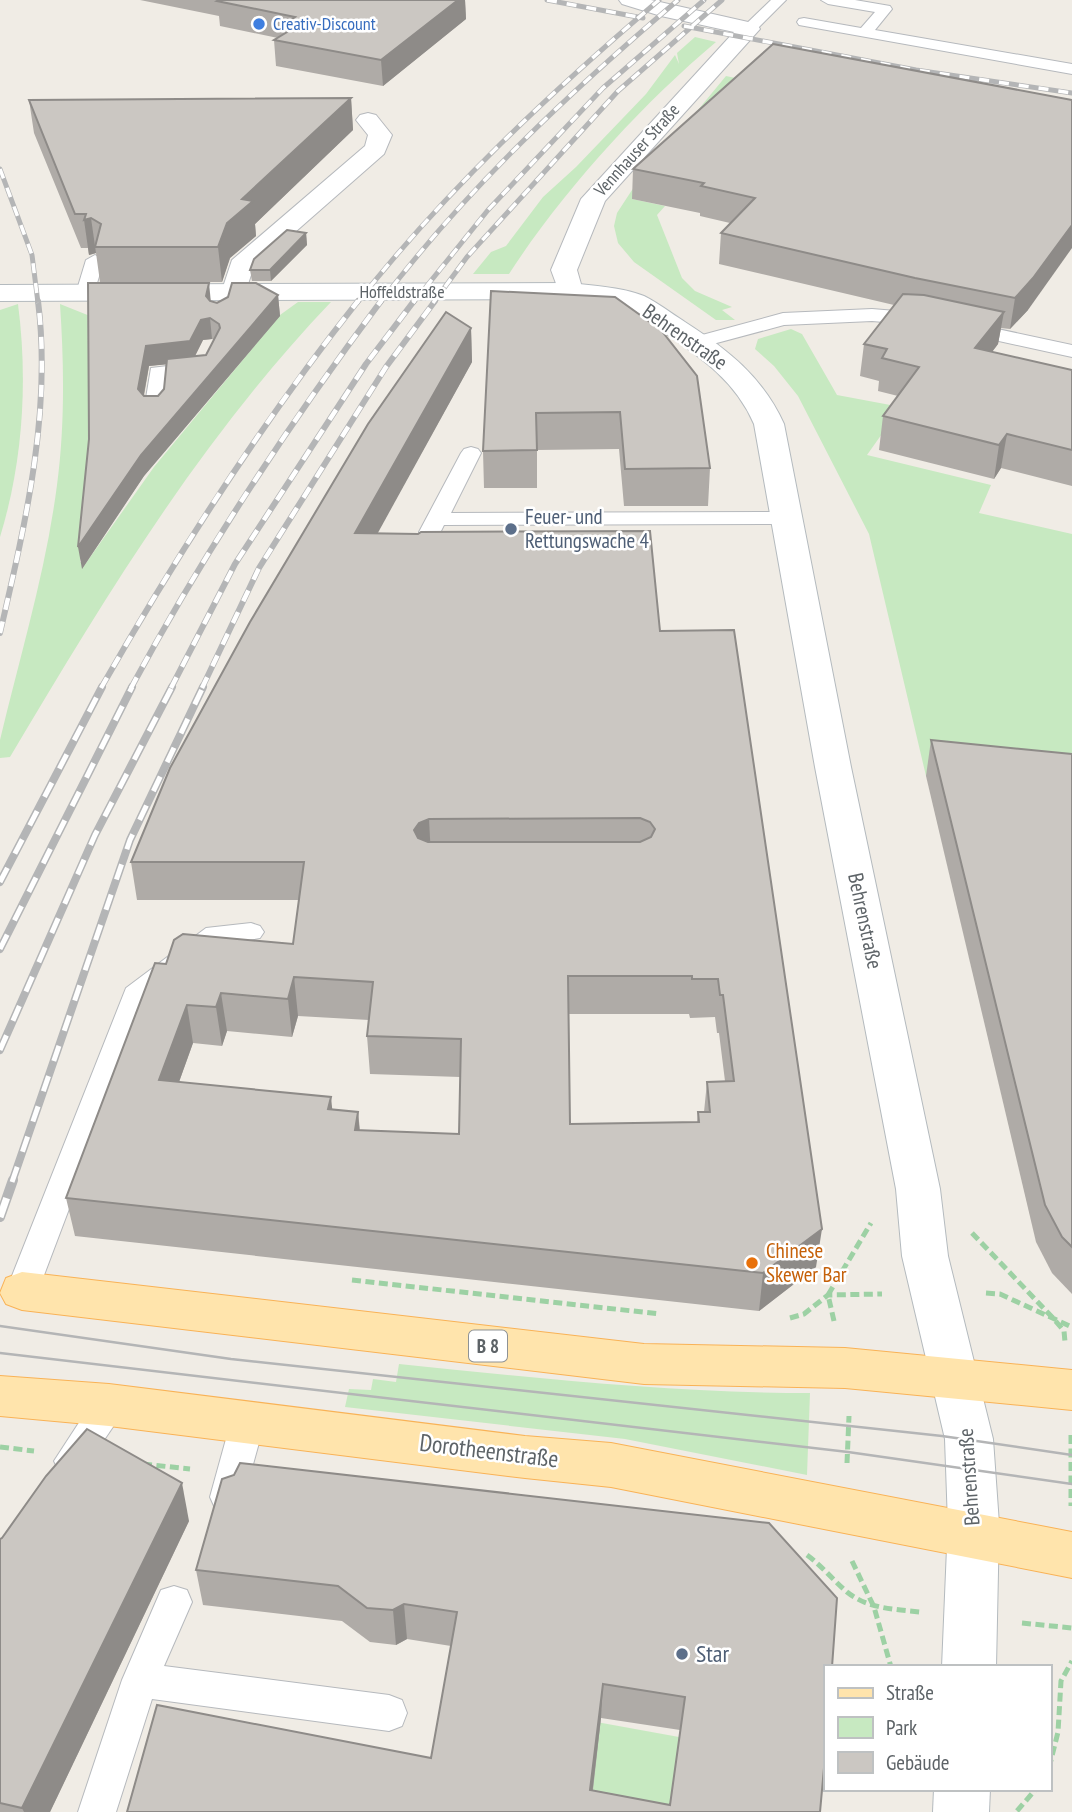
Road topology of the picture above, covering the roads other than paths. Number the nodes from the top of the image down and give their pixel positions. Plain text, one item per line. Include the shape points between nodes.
1 (629, 0) edge
2 (779, 0) edge
3 (828, 0) edge
4 (804, 22) dead end
5 (749, 29) junction
6 (864, 33) junction
7 (1072, 69) edge
8 (368, 120) dead end
9 (95, 260) edge
10 (570, 291) junction
11 (0, 293) edge
12 (86, 293) junction
13 (226, 300) junction
14 (698, 342) junction
15 (211, 347) edge
16 (1072, 351) edge
17 (154, 410) edge
18 (471, 453) dead end
19 (787, 518) junction
20 (437, 519) junction
21 (419, 552) edge
22 (251, 932) dead end
23 (23, 1291) joint
24 (956, 1377) junction
25 (1072, 1390) edge
26 (0, 1396) edge
27 (109, 1405) junction
28 (248, 1421) junction
29 (52, 1488) edge
30 (230, 1488) edge
31 (973, 1536) junction
32 (1072, 1555) edge
33 (174, 1602) dead end
34 (969, 1665) edge
35 (140, 1680) junction
36 (389, 1713) dead end
37 (962, 1791) edge
38 (97, 1812) edge
39 (961, 1812) edge

1 - 5 street
2 - 5 lane
3 - 6 lane via 885,9
4 - 6 lane
5 - 10 street, Vennhauser Straße via 593,199 564,270
6 - 7 lane
8 - 13 street via 380,135 376,149 241,266
9 - 12 lane
10 - 13 street, Hoffeldstraße
10 - 14 street, Behrenstraße via 635,302
11 - 12 street, Hoffeldstraße
12 - 13 street, Hoffeldstraße
14 - 16 lane via 794,318 872,315 939,323
14 - 19 street, Behrenstraße via 725,362 764,411
15 - 17 lane via 201,369 158,372
18 - 20 lane
19 - 20 lane
19 - 24 street, Behrenstraße via 918,1189 925,1256
20 - 21 lane
22 - 23 lane via 215,935 136,995
23 - 24 main road, B 8 via 644,1364 845,1368
24 - 25 main road, B 8
24 - 31 street, Behrenstraße via 972,1459
26 - 27 main road, Dorotheenstraße
27 - 28 main road, Dorotheenstraße
27 - 29 lane
28 - 30 lane
28 - 31 main road, Dorotheenstraße via 611,1465
31 - 32 main road, Dorotheenstraße
31 - 34 street, Behrenstraße
33 - 35 lane
35 - 36 lane
35 - 38 lane
37 - 39 street

